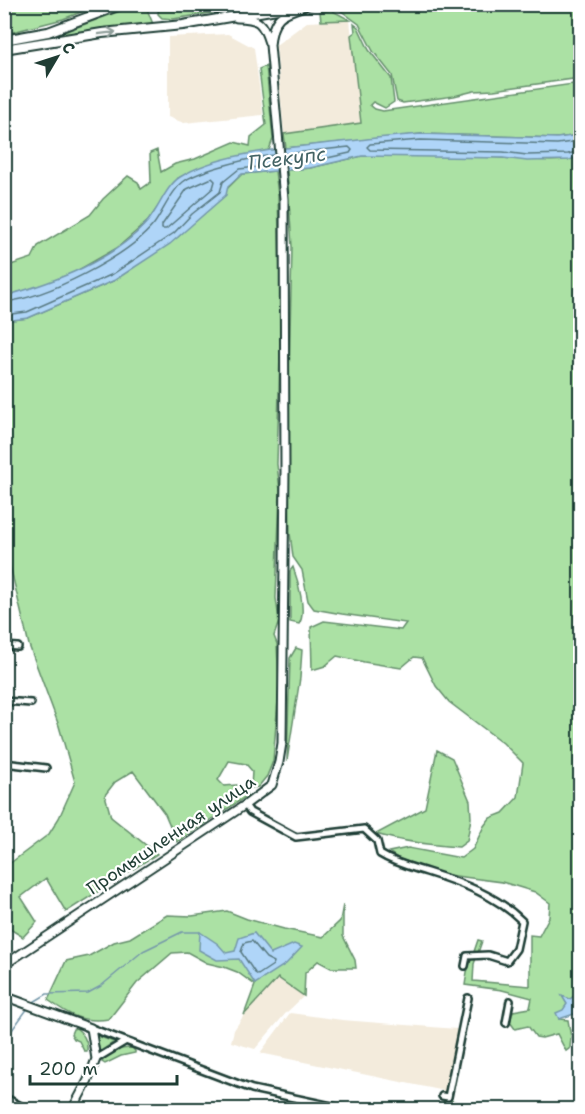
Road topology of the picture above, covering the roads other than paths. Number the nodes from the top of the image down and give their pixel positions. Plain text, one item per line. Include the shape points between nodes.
1 (123, 4) edge
2 (306, 4) edge
3 (311, 4) edge
4 (222, 18) junction
5 (4, 40) edge
6 (270, 45) junction
7 (4, 49) edge
8 (4, 646) edge
9 (18, 647) dead end
10 (4, 701) edge
11 (31, 703) dead end
12 (4, 763) edge
13 (46, 768) dead end
14 (244, 805) junction
15 (4, 964) edge
16 (465, 966) dead end
17 (4, 996) edge
18 (468, 998) dead end
19 (510, 1001) dead end
20 (506, 1023) dead end
21 (90, 1028) junction
22 (126, 1041) junction
23 (96, 1059) junction
24 (442, 1096) dead end
25 (4, 1097) edge
26 (13, 1102) junction
27 (9, 1110) edge
28 (28, 1110) edge
29 (72, 1110) edge
30 (350, 1110) edge

1 - 5 highway via 48,32
2 - 4 highway
3 - 6 main road via 279,16 273,24
4 - 6 main road via 257,20
7 -> 4 highway
6 - 14 main road, Промышленная улица via 284,199 282,743 272,785
8 - 9 street
10 - 11 street
12 - 13 street
14 - 15 main road, Промышленная улица
14 - 16 street via 296,837 364,829 377,841 380,854 483,893 510,909 522,921 516,949 507,961 488,955 467,956
17 - 21 main road
18 - 24 street via 448,1097
19 - 20 street
21 - 22 street
21 - 23 main road
22 - 23 street
22 - 30 street via 252,1089
23 - 29 main road
25 - 26 street
26 - 27 street
26 - 28 street

